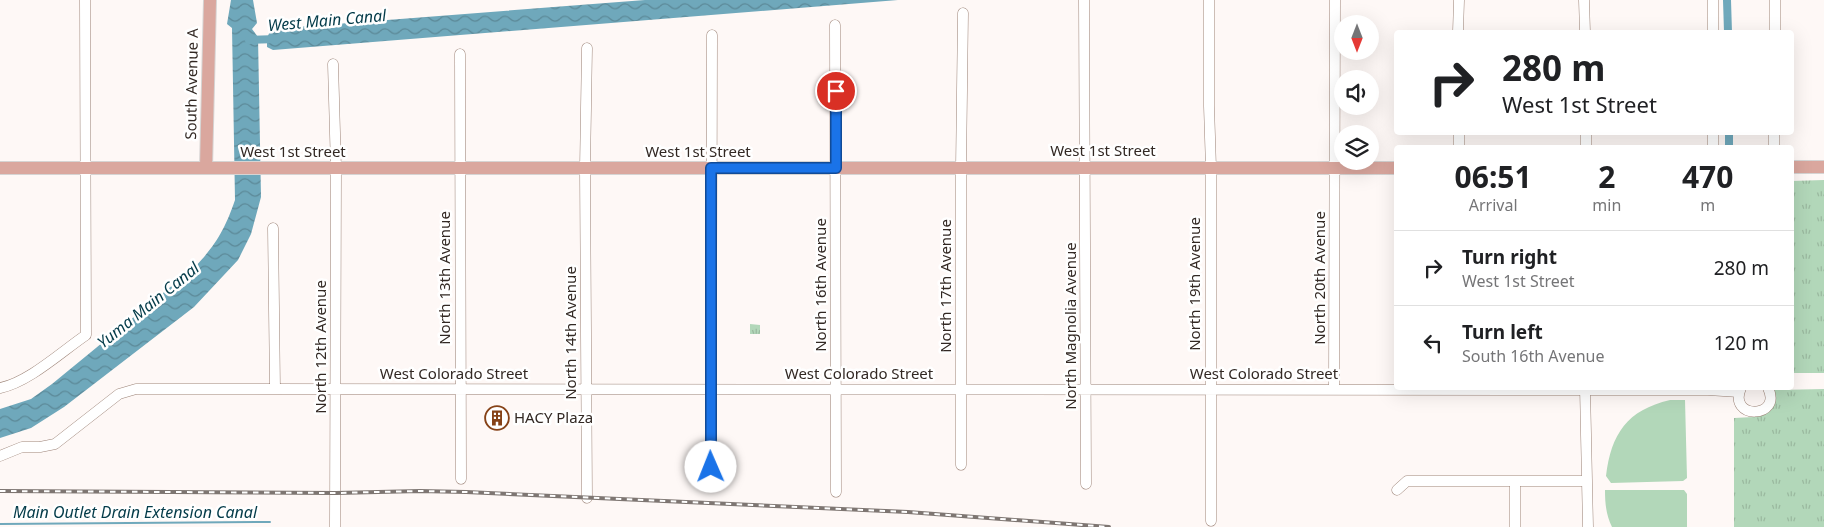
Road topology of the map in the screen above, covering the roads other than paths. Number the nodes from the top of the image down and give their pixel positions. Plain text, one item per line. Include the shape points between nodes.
1 (85, 0) edge
2 (210, 0) edge
3 (1084, 0) edge
4 (1209, 0) edge
5 (1335, 0) edge
6 (1458, 0) edge
7 (1584, 0) edge
8 (1713, 0) edge
9 (1775, 0) edge
10 (963, 13) dead end
11 (835, 25) dead end
12 (1458, 30) edge
13 (1585, 30) edge
14 (1713, 30) edge
15 (1775, 30) edge
16 (712, 35) dead end
17 (587, 48) dead end
18 (460, 54) dead end
19 (333, 64) dead end
20 (1336, 125) edge
21 (1794, 167) edge
22 (1824, 167) edge
23 (0, 168) edge
24 (85, 168) junction
25 (206, 168) junction
26 (336, 168) junction
27 (460, 168) junction
28 (585, 168) junction
29 (711, 168) junction
30 (836, 168) junction
31 (961, 168) junction
32 (1085, 168) junction
33 (1211, 168) junction
34 (1334, 168) edge
35 (1379, 168) edge
36 (1394, 168) edge
37 (1336, 170) edge
38 (273, 228) dead end
39 (0, 388) edge
40 (275, 389) junction
41 (336, 389) junction
42 (460, 389) junction
43 (587, 389) junction
44 (710, 389) junction
45 (835, 389) junction
46 (961, 389) junction
47 (1086, 389) junction
48 (1210, 389) junction
49 (1334, 389) junction
50 (1394, 389) edge
51 (1585, 390) edge
52 (1725, 390) edge
53 (1740, 390) edge
54 (1769, 390) edge
55 (0, 456) edge
56 (961, 465) dead end
57 (462, 479) dead end
58 (1586, 481) junction
59 (1515, 482) junction
60 (1086, 484) dead end
61 (711, 485) dead end
62 (1397, 490) dead end
63 (836, 492) dead end
64 (587, 498) dead end
65 (1211, 521) dead end
66 (335, 527) edge
67 (1515, 527) edge
68 (1588, 527) edge

1 - 24 street
2 - 25 main road, South Avenue A
3 - 32 street, North Magnolia Avenue
4 - 33 street, North 19th Avenue
5 - 20 street, North 20th Avenue
6 - 12 street
7 - 13 street
8 - 14 street
9 - 15 street
10 - 31 street, North 17th Avenue
11 - 30 street, North 16th Avenue
16 - 29 street
17 - 28 street, North 14th Avenue
18 - 27 street, North 13th Avenue
19 - 26 street, North 12th Avenue
21 - 22 main road
23 - 24 main road, West 1st Street
24 - 25 main road, West 1st Street
24 - 39 street via 86,334 32,373
25 - 26 main road, West 1st Street
26 - 27 main road, West 1st Street
26 - 41 street, North 12th Avenue
27 - 28 main road, West 1st Street
27 - 42 street, North 13th Avenue
28 - 29 main road, West 1st Street
28 - 43 street, North 14th Avenue
29 - 30 main road, West 1st Street
29 - 44 street
30 - 31 main road, West 1st Street
30 - 45 street, North 16th Avenue
31 - 32 main road, West 1st Street
31 - 46 street, North 17th Avenue
32 - 33 main road, West 1st Street
32 - 47 street, North Magnolia Avenue
33 - 34 main road, West 1st Street
33 - 48 street, North 19th Avenue
35 - 36 main road, West 1st Street
37 - 49 street, North 20th Avenue
38 - 40 street
40 - 41 street, West Colorado Street
40 - 55 street, West Colorado Street via 136,389 119,394 55,444 22,447
41 - 42 street, West Colorado Street
41 - 66 street, North 12th Avenue
42 - 43 street, West Colorado Street
42 - 57 street, North 13th Avenue
43 - 44 street, West Colorado Street
43 - 64 street, North 14th Avenue
44 - 45 street, West Colorado Street
44 - 61 street
45 - 46 street, West Colorado Street
45 - 63 street, North 16th Avenue
46 - 47 street, West Colorado Street
46 - 56 street, North 17th Avenue
47 - 48 street, West Colorado Street
47 - 60 street, North Magnolia Avenue
48 - 49 street, West Colorado Street
48 - 65 street, North 19th Avenue
49 - 50 street, West Colorado Street
51 - 58 street
52 - 53 street, West Colorado Street
53 - 54 street via 1742,406 1757,412 1770,402
58 - 59 street
58 - 68 street
59 - 62 street via 1407,481
59 - 67 street

